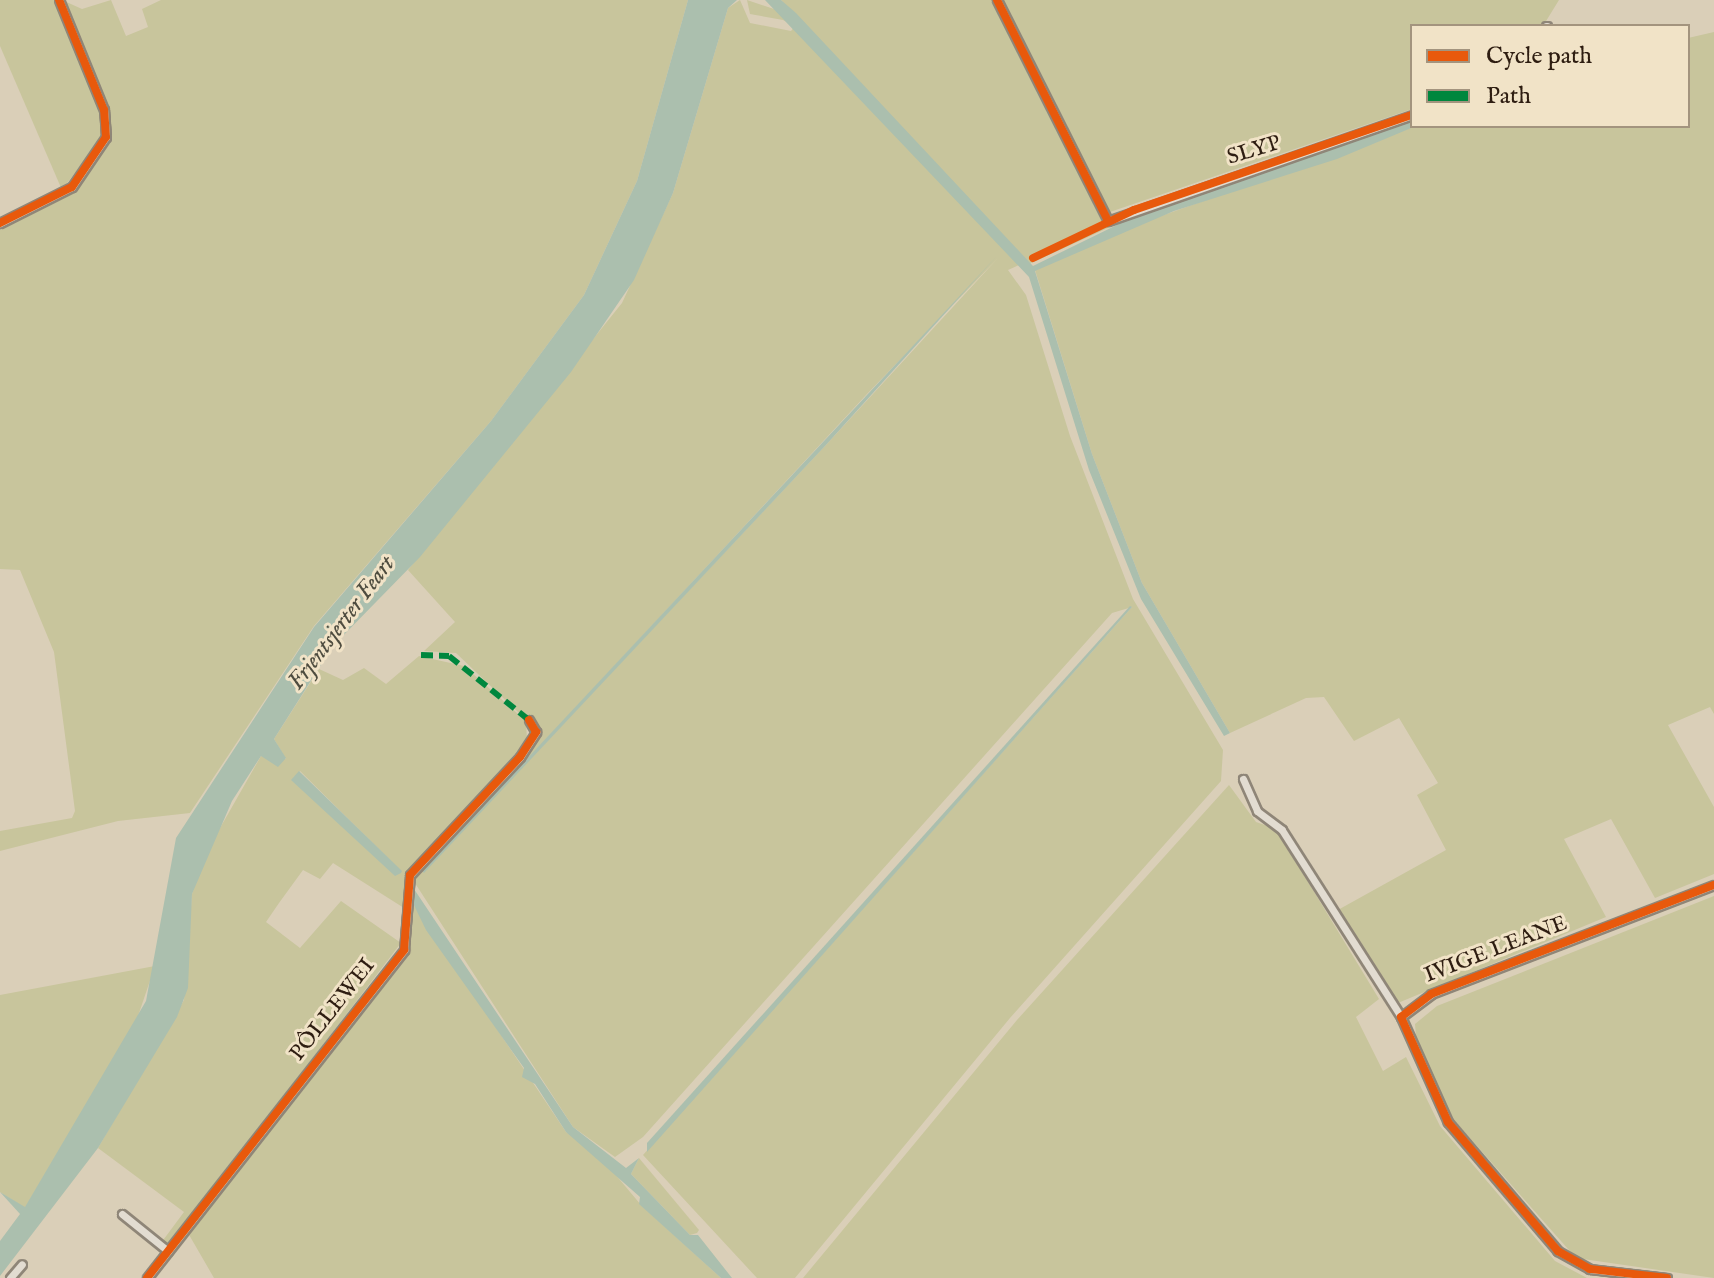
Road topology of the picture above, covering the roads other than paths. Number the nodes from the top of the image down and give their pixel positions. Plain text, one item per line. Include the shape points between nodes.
1 (59, 0) edge
2 (997, 0) edge
3 (1410, 116) edge
4 (0, 223) edge
5 (529, 720) dead end
6 (1243, 779) dead end
7 (1714, 885) edge
8 (1401, 1017) junction
9 (122, 1214) dead end
10 (168, 1251) junction
11 (22, 1264) dead end
12 (10, 1278) edge
13 (147, 1278) edge
14 (1667, 1278) edge

1 - 4 street via 104,110 106,137 76,184
2 - 3 street, SLYP via 1108,221
5 - 10 street, PÔLLEWEI via 536,732 520,757 410,875 404,950
6 - 8 street via 1257,811 1282,830
7 - 8 street, IVIGE LEANE via 1431,994
8 - 14 street via 1448,1122 1558,1251 1590,1269
9 - 10 street
10 - 13 street, PÔLLEWEI
11 - 12 street

